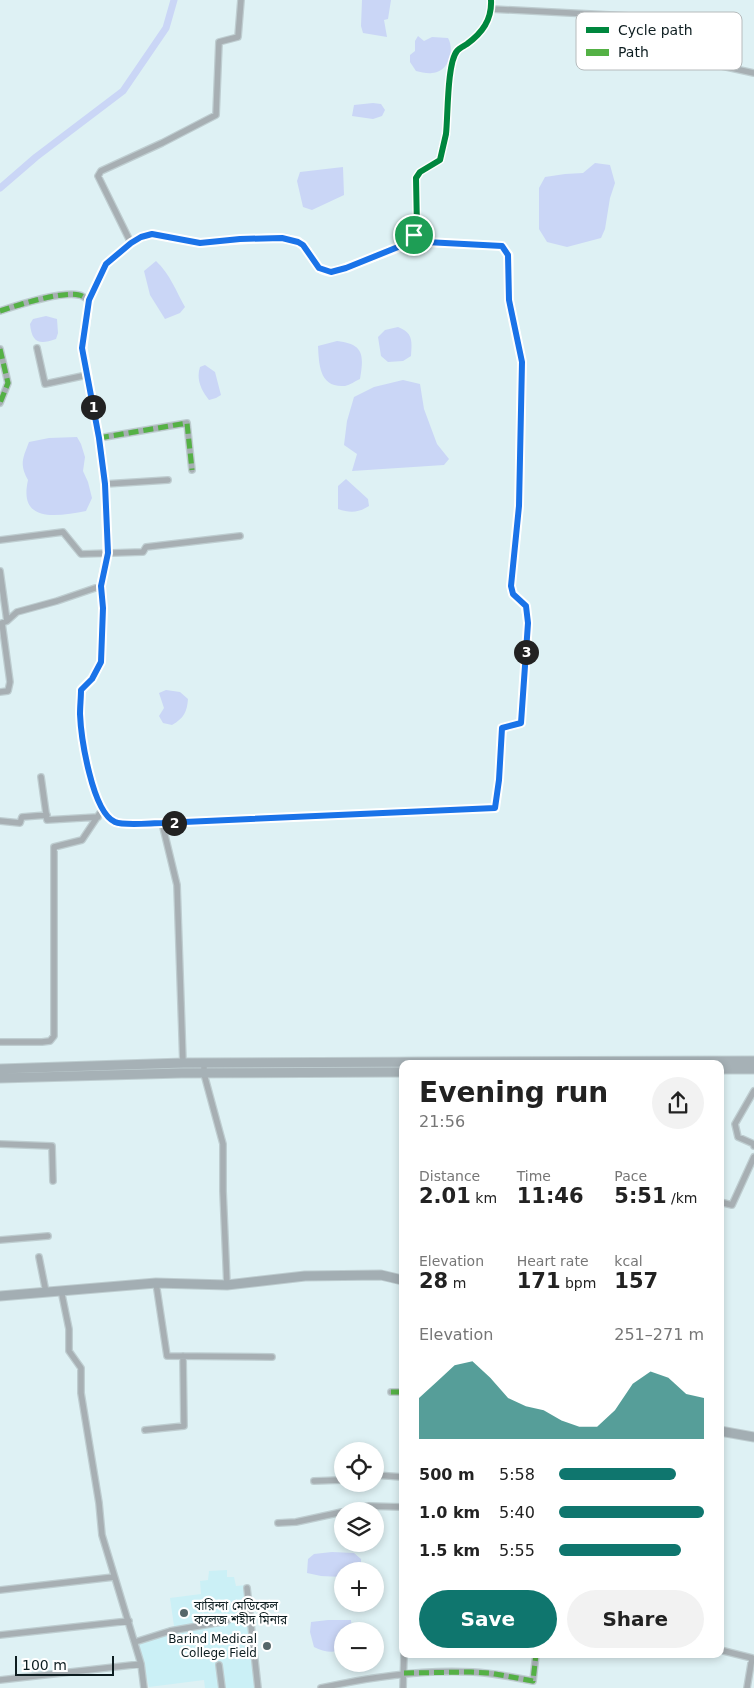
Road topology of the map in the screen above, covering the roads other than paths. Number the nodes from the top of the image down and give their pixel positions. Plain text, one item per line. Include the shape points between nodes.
1 (241, 0) edge
2 (491, 0) edge
3 (491, 9) junction
4 (576, 13) edge
5 (740, 70) edge
6 (754, 73) edge
7 (414, 235) junction
8 (131, 243) junction
9 (89, 300) junction
10 (0, 311) edge
11 (36, 348) dead end
12 (0, 349) edge
13 (87, 375) junction
14 (0, 403) edge
15 (99, 438) junction
16 (192, 470) dead end
17 (168, 480) dead end
18 (105, 484) junction
19 (240, 536) dead end
20 (0, 540) edge
21 (108, 553) junction
22 (0, 571) edge
23 (101, 586) junction
24 (3, 623) edge
25 (0, 692) edge
26 (41, 778) dead end
27 (102, 810) junction
28 (47, 815) junction
29 (98, 817) junction
30 (0, 821) edge
31 (162, 823) junction
32 (0, 1042) edge
33 (724, 1061) edge
34 (754, 1061) edge
35 (183, 1063) junction
36 (399, 1063) edge
37 (204, 1064) junction
38 (754, 1068) edge
39 (0, 1069) edge
40 (724, 1069) edge
41 (399, 1072) edge
42 (204, 1074) junction
43 (0, 1078) edge
44 (754, 1091) edge
45 (0, 1144) edge
46 (754, 1146) edge
47 (754, 1157) edge
48 (53, 1180) dead end
49 (724, 1203) edge
50 (48, 1236) dead end
51 (0, 1240) edge
52 (39, 1257) dead end
53 (399, 1279) edge
54 (156, 1283) junction
55 (227, 1285) junction
56 (61, 1290) junction
57 (46, 1292) junction
58 (0, 1296) edge
59 (183, 1356) junction
60 (272, 1357) dead end
61 (391, 1392) dead end
62 (399, 1392) edge
63 (145, 1430) dead end
64 (724, 1432) edge
65 (754, 1438) edge
66 (384, 1476) edge
67 (399, 1477) edge
68 (334, 1480) edge
69 (314, 1481) dead end
70 (384, 1506) edge
71 (399, 1507) edge
72 (334, 1514) edge
73 (278, 1523) dead end
74 (114, 1577) junction
75 (247, 1588) dead end
76 (0, 1590) edge
77 (129, 1621) junction
78 (227, 1621) dead end
79 (0, 1635) edge
80 (135, 1642) junction
81 (724, 1651) edge
82 (404, 1658) edge
83 (536, 1658) edge
84 (141, 1664) junction
85 (219, 1665) dead end
86 (404, 1672) junction
87 (0, 1680) edge
88 (533, 1681) junction
89 (144, 1688) edge
90 (222, 1688) edge
91 (258, 1688) edge
92 (321, 1688) edge
93 (403, 1688) edge
94 (529, 1688) edge
95 (747, 1688) edge

1 - 8 street via 238,37 219,42 216,115 101,171 98,176
2 - 3 street
3 - 4 street
3 - 7 street via 488,22 478,36 457,50 449,85 440,160 416,178 417,228
5 - 6 street
7 - 8 street via 403,245 331,272 319,268 303,245 282,238 200,243 152,234
7 - 31 street via 426,242 502,246 508,255 509,300 522,362 519,506 511,586 513,594 526,606 528,623 521,723 502,728 495,808
8 - 9 street via 106,264
9 - 10 street via 79,295 64,295
9 - 13 street via 82,348
11 - 13 street via 45,384
12 - 14 street via 8,383
13 - 15 street
15 - 16 street via 187,423
15 - 18 street
17 - 18 street
18 - 21 street
19 - 21 street via 146,547 143,552
20 - 21 street via 62,532 81,554
21 - 23 street
22 - 24 street
23 - 24 street via 17,612
23 - 27 street via 101,662 92,679 81,690 80,714 89,776
24 - 25 street via 10,682 8,690
26 - 28 street
27 - 29 street
27 - 31 street via 114,822
28 - 29 street via 48,820
28 - 30 street via 22,816 20,823
29 - 32 street via 82,840 54,847 54,1036 50,1041 42,1042
31 - 35 street via 176,885
33 - 34 main road
35 - 37 main road
35 - 39 main road
36 - 37 main road
37 - 42 street
38 - 40 main road
41 - 42 main road
42 - 43 main road
42 - 55 street via 223,1144
44 - 46 street via 734,1124 738,1137
45 - 48 street via 52,1146
47 - 49 street via 732,1205
50 - 51 street
52 - 57 street
53 - 55 street via 381,1276 305,1276
54 - 55 street
54 - 56 street
54 - 59 street via 167,1356
56 - 57 street
56 - 74 street via 69,1329 69,1351 81,1368 81,1393 102,1536
57 - 58 street
59 - 60 street
59 - 63 street via 184,1426
61 - 62 street
64 - 65 street
66 - 67 street
68 - 69 street
70 - 71 street
72 - 73 street
74 - 76 street
74 - 77 street
75 - 91 street
77 - 79 street
77 - 80 street
78 - 80 street via 170,1631
80 - 84 street
81 - 95 street via 752,1658
82 - 86 street
83 - 88 street
84 - 87 street
84 - 89 street
85 - 90 street
86 - 88 street via 490,1673
86 - 92 street
86 - 93 street
88 - 94 street

